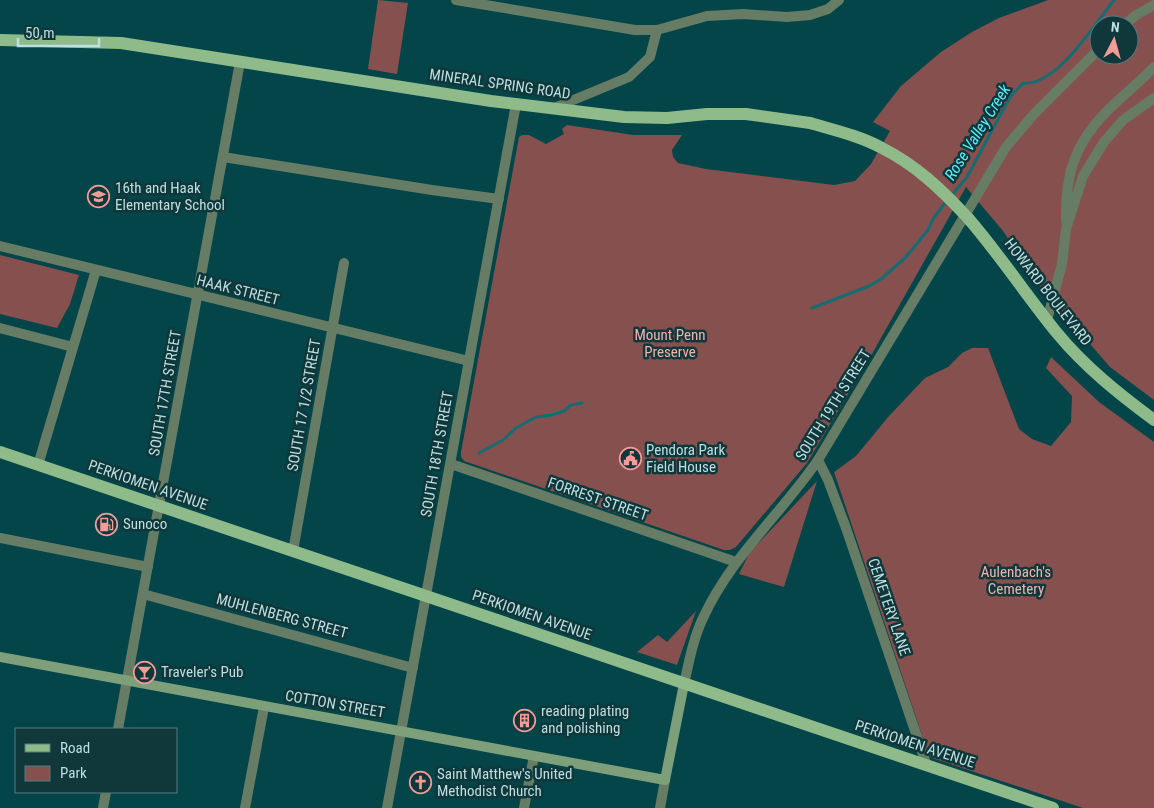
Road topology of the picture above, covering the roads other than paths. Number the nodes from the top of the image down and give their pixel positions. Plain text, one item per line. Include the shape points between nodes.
1 (456, 0) edge
2 (839, 0) edge
3 (1154, 5) edge
4 (1136, 15) edge
5 (656, 30) junction
6 (0, 40) edge
7 (1089, 59) edge
8 (240, 62) junction
9 (1154, 67) edge
10 (1154, 98) edge
11 (516, 104) junction
12 (554, 108) junction
13 (223, 157) junction
14 (499, 199) junction
15 (968, 218) joint
16 (1066, 229) junction
17 (0, 246) edge
18 (344, 263) dead end
19 (96, 270) junction
20 (198, 295) junction
21 (1047, 320) junction
22 (0, 328) edge
23 (333, 329) junction
24 (73, 347) junction
25 (470, 362) junction
26 (1154, 420) edge
27 (0, 452) edge
28 (818, 460) junction
29 (451, 464) junction
30 (38, 465) junction
31 (160, 506) junction
32 (0, 538) edge
33 (293, 551) junction
34 (736, 562) junction
35 (148, 567) junction
36 (143, 594) junction
37 (426, 597) junction
38 (0, 657) edge
39 (413, 668) junction
40 (127, 681) junction
41 (684, 684) junction
42 (264, 707) junction
43 (118, 728) edge
44 (402, 732) junction
45 (534, 756) junction
46 (927, 766) junction
47 (665, 780) junction
48 (106, 793) edge
49 (103, 808) edge
50 (245, 808) edge
51 (387, 808) edge
52 (524, 808) edge
53 (660, 808) edge
54 (1053, 808) edge

1 - 5 street via 635,30
2 - 5 street via 828,9 810,14 787,17 707,16
3 - 4 street
5 - 12 street via 650,57 629,77
6 - 8 main road, MINERAL SPRING ROAD via 121,43
7 - 28 street, SOUTH 19TH STREET via 1006,147
8 - 11 main road, MINERAL SPRING ROAD
8 - 13 street, SOUTH 17TH STREET
9 - 16 street via 1106,112 1077,152 1070,168
10 - 16 street via 1123,120 1104,142 1083,176
11 - 12 main road, MINERAL SPRING ROAD
11 - 14 street, SOUTH 18TH STREET
12 - 15 main road, MINERAL SPRING ROAD, bridge via 624,117 746,114 810,123 873,144 904,161 944,192
13 - 14 street
13 - 20 street, SOUTH 17TH STREET
14 - 25 street, SOUTH 18TH STREET
15 - 21 main road, HOWARD BOULEVARD
16 - 21 street via 1062,264
17 - 19 street, HAAK STREET
18 - 23 street, SOUTH 17 1/2 STREET
19 - 20 street, HAAK STREET
19 - 24 street
20 - 23 street, HAAK STREET
20 - 31 street, SOUTH 17TH STREET
21 - 26 main road, HOWARD BOULEVARD via 1100,378
22 - 24 street
23 - 25 street, HAAK STREET
23 - 33 street, SOUTH 17 1/2 STREET
24 - 30 street
25 - 29 street, SOUTH 18TH STREET
27 - 30 main road, PERKIOMEN AVENUE
28 - 34 street, SOUTH 19TH STREET
28 - 46 street, CEMETERY LANE via 846,528
29 - 34 street, FORREST STREET
29 - 37 street, SOUTH 18TH STREET
30 - 31 main road, PERKIOMEN AVENUE
31 - 33 main road, PERKIOMEN AVENUE
31 - 35 street, SOUTH 17TH STREET
32 - 35 street
33 - 37 main road, PERKIOMEN AVENUE
34 - 41 street, SOUTH 19TH STREET via 702,619
35 - 36 street, SOUTH 17TH STREET
36 - 39 street, MUHLENBERG STREET
36 - 40 street, SOUTH 17TH STREET
37 - 39 street, SOUTH 18TH STREET
37 - 41 main road, PERKIOMEN AVENUE
38 - 40 street, COTTON STREET
39 - 44 street, SOUTH 18TH STREET
40 - 42 street, COTTON STREET
40 - 43 street, SOUTH 17TH STREET
41 - 46 main road, PERKIOMEN AVENUE
41 - 47 street, SOUTH 19TH STREET
42 - 44 street, COTTON STREET
42 - 50 street
44 - 45 street, COTTON STREET
44 - 51 street, SOUTH 18TH STREET
45 - 47 street, COTTON STREET
45 - 52 street
46 - 54 main road, PERKIOMEN AVENUE
47 - 53 street, SOUTH 19TH STREET
48 - 49 street

